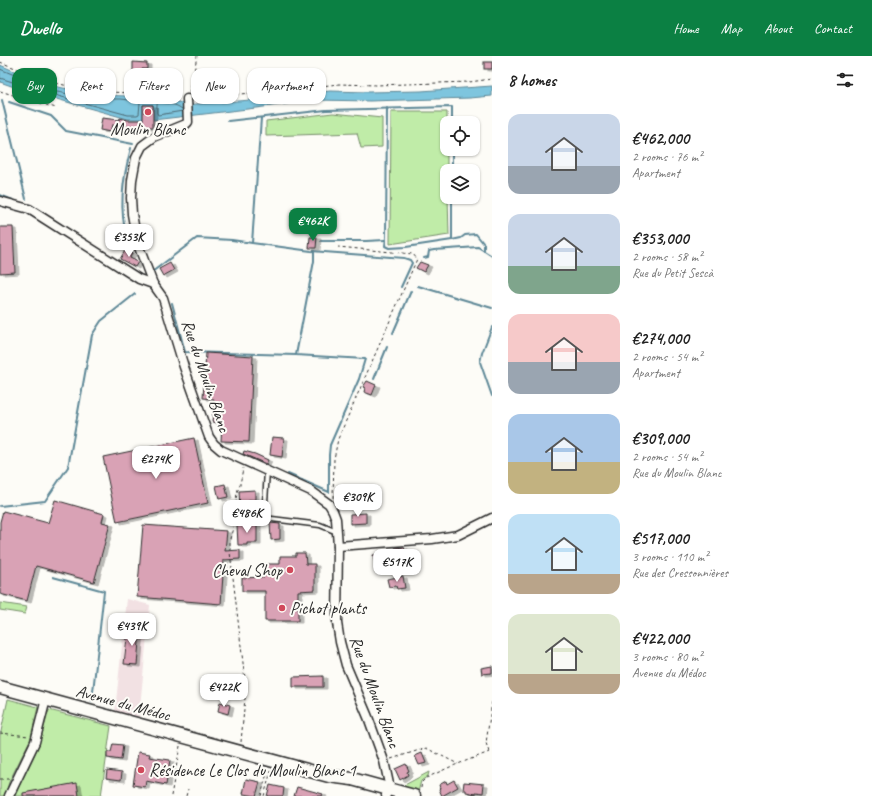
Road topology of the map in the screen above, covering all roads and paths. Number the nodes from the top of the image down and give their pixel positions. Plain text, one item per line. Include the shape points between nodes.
1 (197, 56) edge
2 (0, 62) edge
3 (492, 79) edge
4 (0, 91) edge
5 (187, 99) junction
6 (56, 108) dead end
7 (0, 201) edge
8 (338, 247) dead end
9 (153, 284) junction
10 (244, 461) junction
11 (267, 471) junction
12 (329, 504) junction
13 (492, 518) edge
14 (337, 532) junction
15 (338, 546) junction
16 (0, 687) edge
17 (46, 699) junction
18 (492, 702) edge
19 (0, 734) edge
20 (37, 736) junction
21 (181, 736) junction
22 (240, 752) junction
23 (492, 752) edge
24 (489, 753) junction
25 (272, 760) junction
26 (384, 761) junction
27 (459, 764) junction
28 (188, 788) dead end
29 (393, 794) edge
30 (417, 794) edge
31 (9, 796) edge
32 (171, 796) edge
33 (186, 796) edge
34 (261, 796) edge
35 (264, 796) edge

1 - 5 path
2 - 5 path via 52,82 77,88 106,92 165,94
3 - 5 path via 469,82 339,84
4 - 6 path
5 - 9 street, Rue du Moulin Blanc via 188,122 147,142 142,146 135,164 132,214 137,242
7 - 9 street via 30,209 134,276
8 - 12 path via 413,254 417,259 338,440 334,459 333,499
9 - 10 street, Rue du Moulin Blanc via 163,298 209,437 221,450
10 - 11 street, Rue du Moulin Blanc
10 - 22 path via 230,539 245,680
11 - 12 street, Rue du Moulin Blanc via 311,491
11 - 14 lane via 264,518 320,525
12 - 14 street, Rue du Moulin Blanc via 336,519
13 - 15 street via 458,534 432,539
14 - 15 street, Rue du Moulin Blanc
15 - 26 street, Rue du Moulin Blanc via 337,623 340,642 346,665
16 - 17 main road, Avenue du Médoc
17 - 20 street
17 - 21 main road, Avenue du Médoc
18 - 24 path via 486,743
19 - 20 path
20 - 31 street
21 - 22 main road, Avenue du Médoc
21 - 32 path
22 - 25 main road, Avenue du Médoc
23 - 24 path
24 - 27 path
25 - 29 main road, Avenue du Médoc via 329,776 352,779
25 - 34 path
25 - 35 path
26 - 27 path via 426,748
26 - 29 street, Rue du Moulin Blanc
27 - 30 path via 423,780
28 - 33 path
29 - 30 main road, Avenue du Médoc

